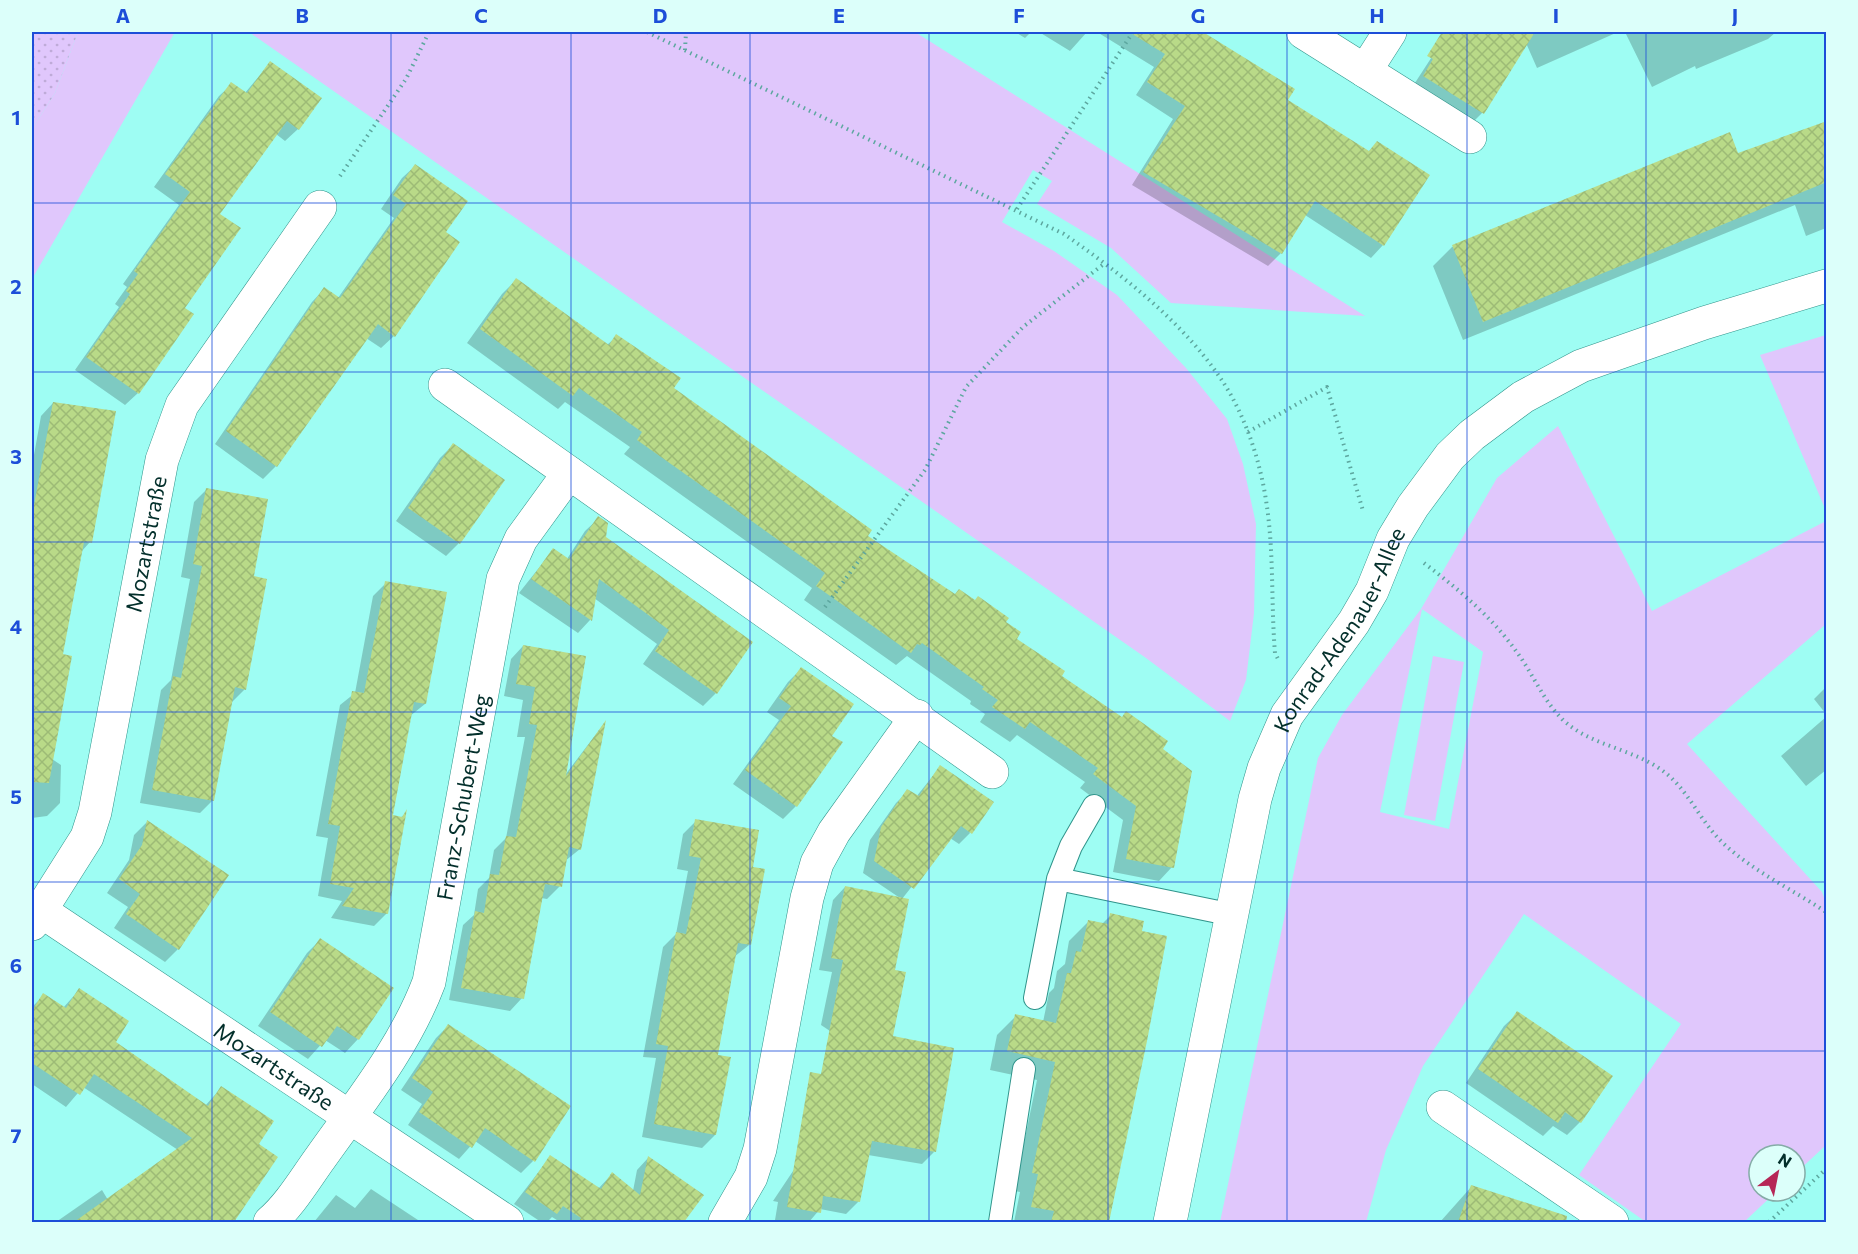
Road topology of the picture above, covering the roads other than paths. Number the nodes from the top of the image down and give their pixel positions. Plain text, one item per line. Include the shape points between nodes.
1 (1303, 32) edge
2 (1390, 32) edge
3 (1365, 71) junction
4 (1470, 137) dead end
5 (320, 207) road end
6 (1827, 286) edge
7 (445, 385) dead end
8 (569, 473) junction
9 (917, 716) junction
10 (992, 772) dead end
11 (1094, 806) dead end
12 (1058, 879) junction
13 (1233, 915) junction
14 (36, 917) edge
15 (1035, 998) dead end
16 (1024, 1069) dead end
17 (1443, 1107) dead end
18 (349, 1118) junction
19 (1595, 1218) edge
20 (270, 1222) edge
21 (507, 1222) edge
22 (725, 1222) edge
23 (1003, 1222) edge
24 (1170, 1222) edge

1 - 3 street
2 - 3 street
3 - 4 street
5 - 14 street, Mozartstraße via 182,405 170,433 98,804 87,837
6 - 13 street, Konrad-Adenauer-Allee via 1622,350 1547,382 1450,456 1393,538 1372,591 1354,622 1287,716 1255,799
7 - 8 street
8 - 9 street
8 - 18 street, Franz-Schubert-Weg via 521,539 503,579 429,982 407,1029
9 - 10 street
9 - 22 street via 834,832 817,863 760,1149 751,1177
11 - 12 lane
12 - 13 lane
12 - 15 lane
13 - 24 street, Konrad-Adenauer-Allee
14 - 18 street, Mozartstraße
16 - 23 lane
17 - 19 street
18 - 20 street, Franz-Schubert-Weg
18 - 21 street, Mozartstraße

